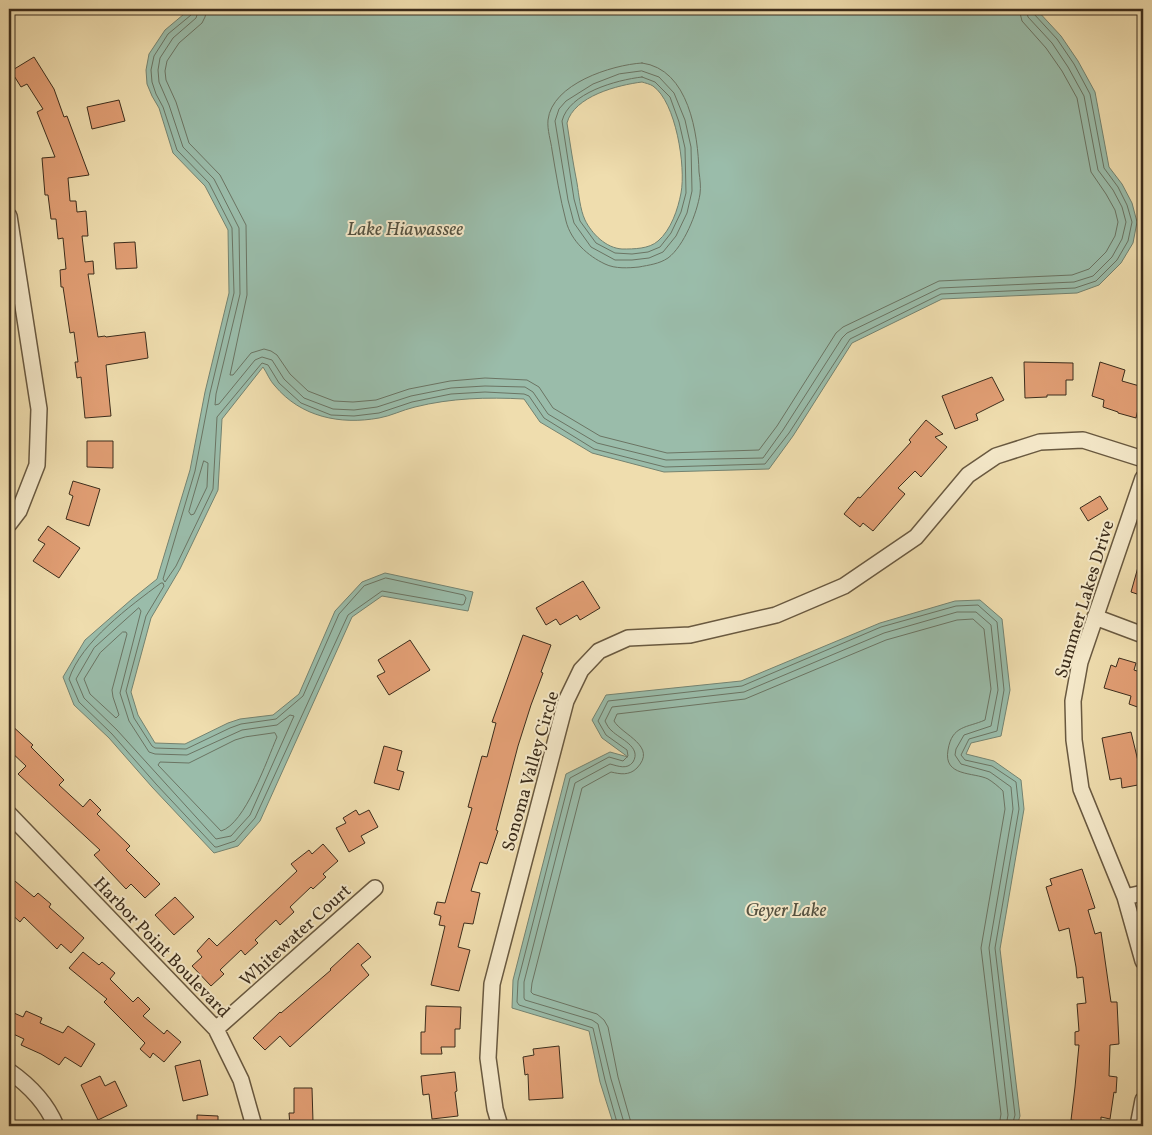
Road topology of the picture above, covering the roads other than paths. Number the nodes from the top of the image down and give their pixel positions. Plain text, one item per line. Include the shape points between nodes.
1 (9, 216) edge
2 (10, 236) edge
3 (1143, 459) edge
4 (1143, 478) edge
5 (9, 524) edge
6 (1096, 617) junction
7 (1143, 635) edge
8 (9, 814) edge
9 (376, 888) dead end
10 (1143, 893) edge
11 (1125, 896) junction
12 (1143, 961) edge
13 (216, 1030) junction
14 (9, 1071) edge
15 (1143, 1100) edge
16 (56, 1126) edge
17 (254, 1126) edge
18 (500, 1126) edge
19 (1138, 1126) edge

1 - 2 street
2 - 5 street via 40,409 37,465
3 - 18 street, Sonoma Valley Circle via 1083,440 1040,442 996,456 968,475 916,537 844,586 776,615 690,635 628,638 599,651 581,670 566,701 492,984 488,1058
4 - 6 street, Summer Lakes Drive
6 - 7 street
6 - 11 street, Summer Lakes Drive via 1080,662 1075,693 1074,740 1082,789
8 - 13 street, Harbor Point Boulevard
9 - 13 street, Whitewater Court
10 - 11 street
11 - 12 street, Summer Lakes Drive
13 - 17 street, Harbor Point Boulevard via 241,1080
14 - 16 street via 34,1092
15 - 19 street

